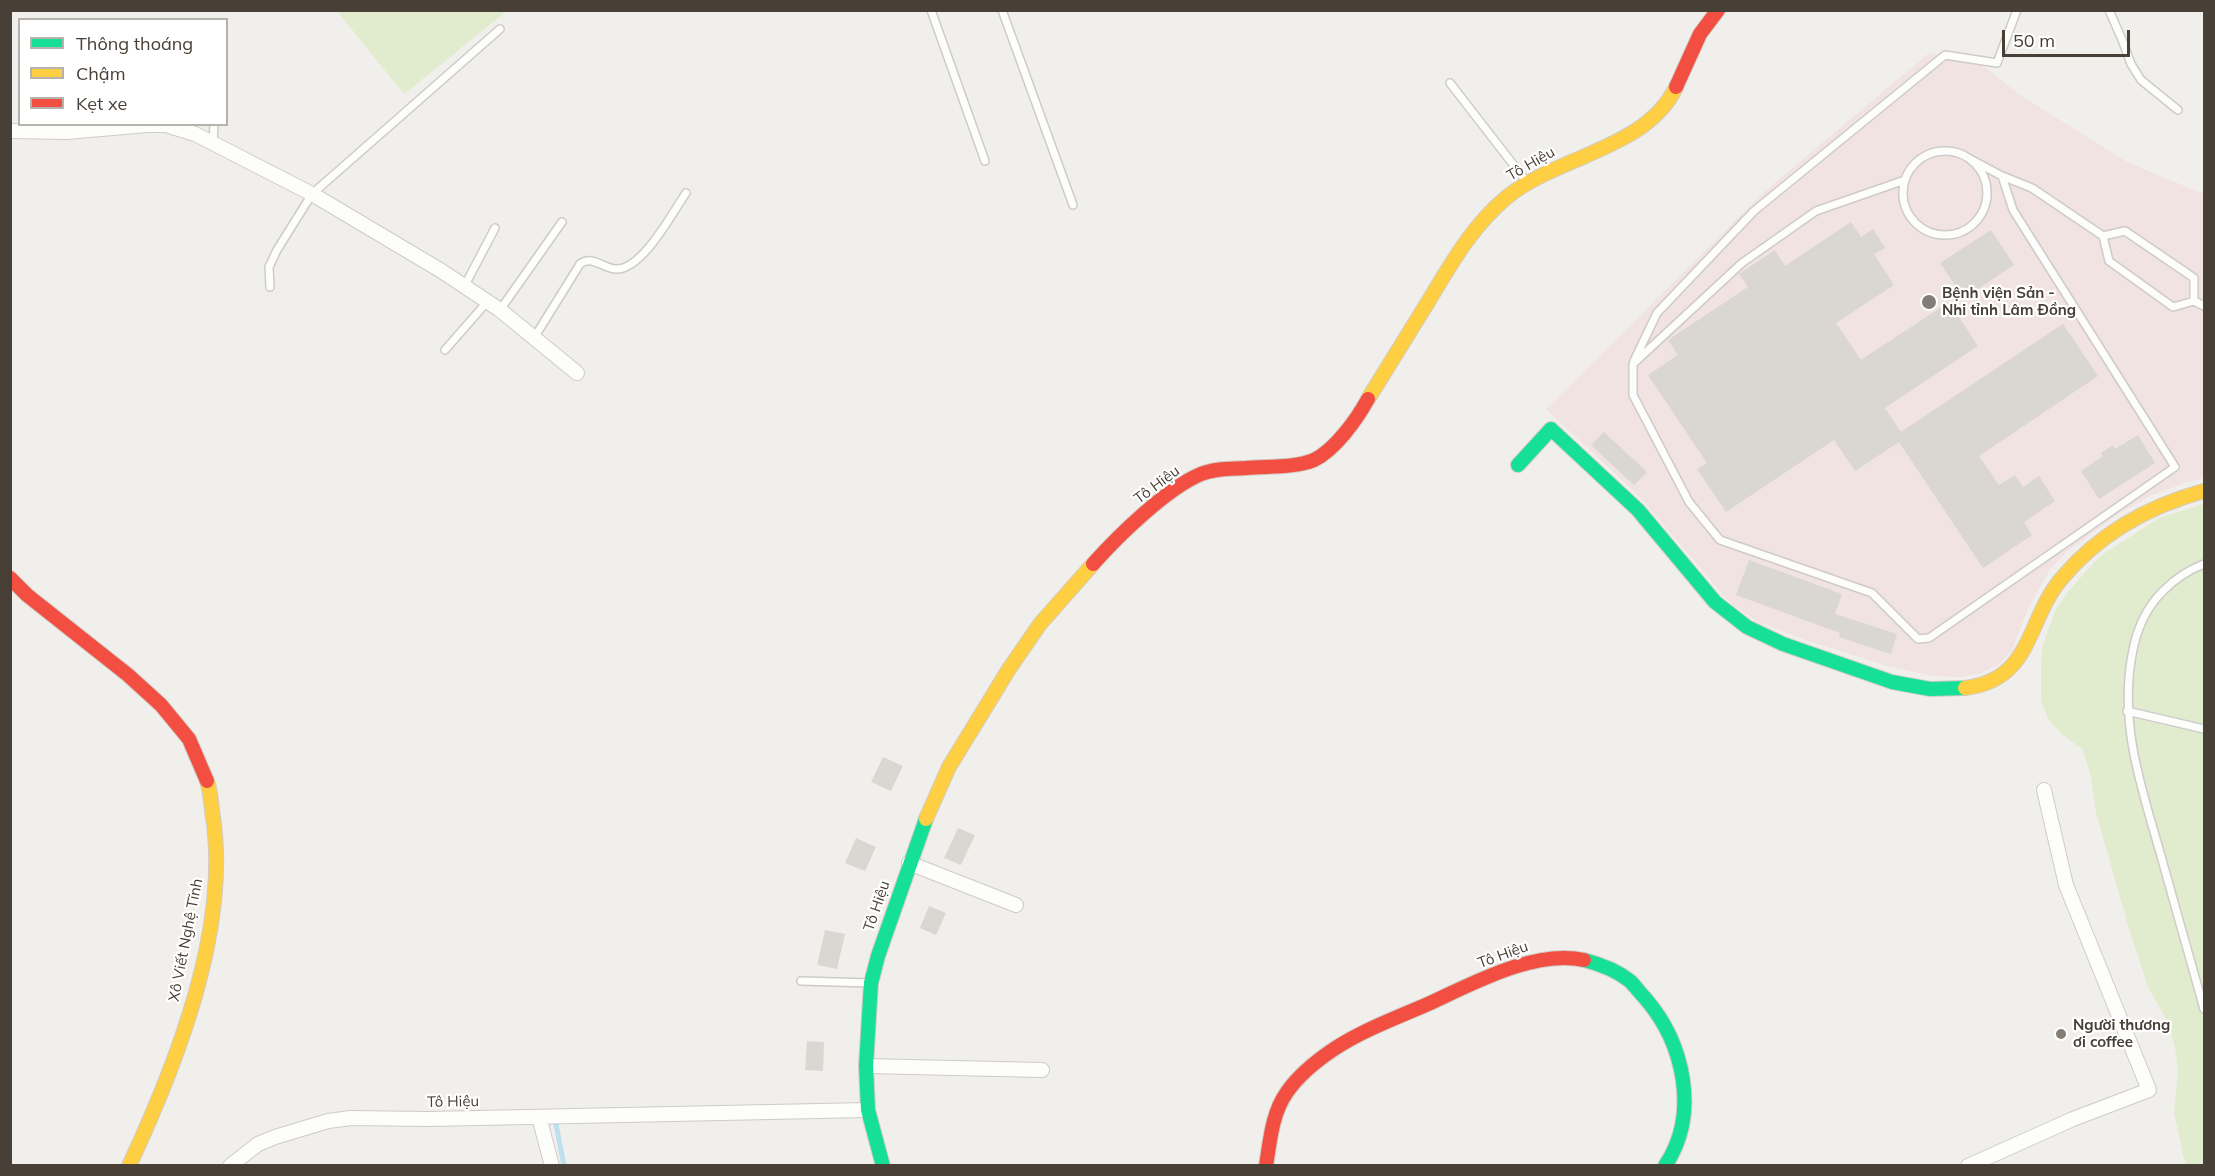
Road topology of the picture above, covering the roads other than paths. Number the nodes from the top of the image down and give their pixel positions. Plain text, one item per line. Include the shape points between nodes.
1 (931, 10) edge
2 (1002, 10) edge
3 (1718, 10) edge
4 (2017, 10) edge
5 (2109, 10) edge
6 (501, 29) dead end
7 (1450, 83) dead end
8 (2178, 110) dead end
9 (136, 126) edge
10 (169, 126) edge
11 (214, 126) edge
12 (10, 131) edge
13 (213, 143) junction
14 (1971, 159) junction
15 (984, 161) dead end
16 (2002, 176) junction
17 (1905, 180) junction
18 (1528, 183) junction
19 (686, 193) dead end
20 (312, 194) junction
21 (1073, 206) dead end
22 (562, 222) dead end
23 (495, 228) dead end
24 (2103, 236) junction
25 (270, 287) dead end
26 (464, 287) junction
27 (2194, 301) junction
28 (487, 302) junction
29 (2205, 306) edge
30 (500, 310) junction
31 (534, 338) junction
32 (445, 350) dead end
33 (1633, 364) junction
34 (577, 373) dead end
35 (1518, 465) dead end
36 (2205, 491) edge
37 (2205, 564) edge
38 (10, 578) edge
39 (2127, 711) junction
40 (2205, 729) edge
41 (2044, 790) dead end
42 (909, 863) junction
43 (1016, 905) dead end
44 (801, 981) dead end
45 (871, 983) junction
46 (2205, 1009) edge
47 (866, 1066) junction
48 (1042, 1070) dead end
49 (868, 1110) junction
50 (539, 1117) junction
51 (237, 1163) edge
52 (129, 1166) edge
53 (552, 1166) edge
54 (883, 1166) edge
55 (1266, 1166) edge
56 (1665, 1166) edge
57 (1968, 1166) edge

1 - 15 lane
2 - 21 lane
3 - 18 street, Tô Hiệu via 1700,34 1660,112 1633,133
4 - 33 lane via 1997,63 1945,55 1754,211 1657,313
5 - 8 lane via 2141,80
6 - 20 lane
7 - 18 lane
9 - 12 street via 67,132
10 - 13 street
11 - 13 lane
13 - 20 street
14 - 16 lane
14 - 17 lane via 1952,151 1932,152 1920,158
14 - 17 lane via 1986,183 1987,197 1984,211 1964,231 1936,234 1922,228 1905,207
16 - 24 lane via 2032,188
16 - 33 lane via 2013,210 2175,468 1929,638 1918,639 1872,594 1720,540 1689,502 1633,395
17 - 33 lane via 1816,211 1742,263
18 - 42 street, Tô Hiệu via 1507,197 1466,238 1359,415 1328,450 1313,460 1215,470 1188,480 1143,514 1079,578 1040,624 949,767
19 - 31 lane via 643,254 630,266 616,268 590,260 580,264
20 - 25 lane via 269,267
20 - 26 street
22 - 30 lane
23 - 26 lane
24 - 27 lane via 2109,261 2173,307
24 - 27 lane via 2125,231 2194,278
26 - 28 street
27 - 29 lane
28 - 30 street
28 - 32 lane
30 - 31 street
31 - 34 street
35 - 36 street via 1551,429 1618,489 1726,612 1748,628 1893,683 1949,691 1986,685 2006,674 2017,661 2054,588 2067,571 2109,534 2158,506
37 - 39 lane via 2174,581 2150,605 2135,640 2127,681
38 - 52 street, Xô Viết Nghệ Tĩnh via 161,704 188,737 209,789 215,822 216,868 198,981 158,1104
39 - 40 lane
39 - 46 lane via 2137,770
41 - 57 street via 2066,885 2149,1090
42 - 43 street
42 - 45 street, Tô Hiệu
44 - 45 lane
45 - 47 street, Tô Hiệu
47 - 48 street
47 - 49 street, Tô Hiệu
49 - 50 street, Tô Hiệu
49 - 54 street, Tô Hiệu
50 - 51 street, Tô Hiệu via 328,1121 266,1140
50 - 53 street
55 - 56 street, Tô Hiệu via 1270,1136 1286,1093 1305,1071 1350,1039 1495,975 1541,959 1563,957 1590,961 1620,974 1640,991 1673,1044 1681,1068 1683,1121 1681,1136

